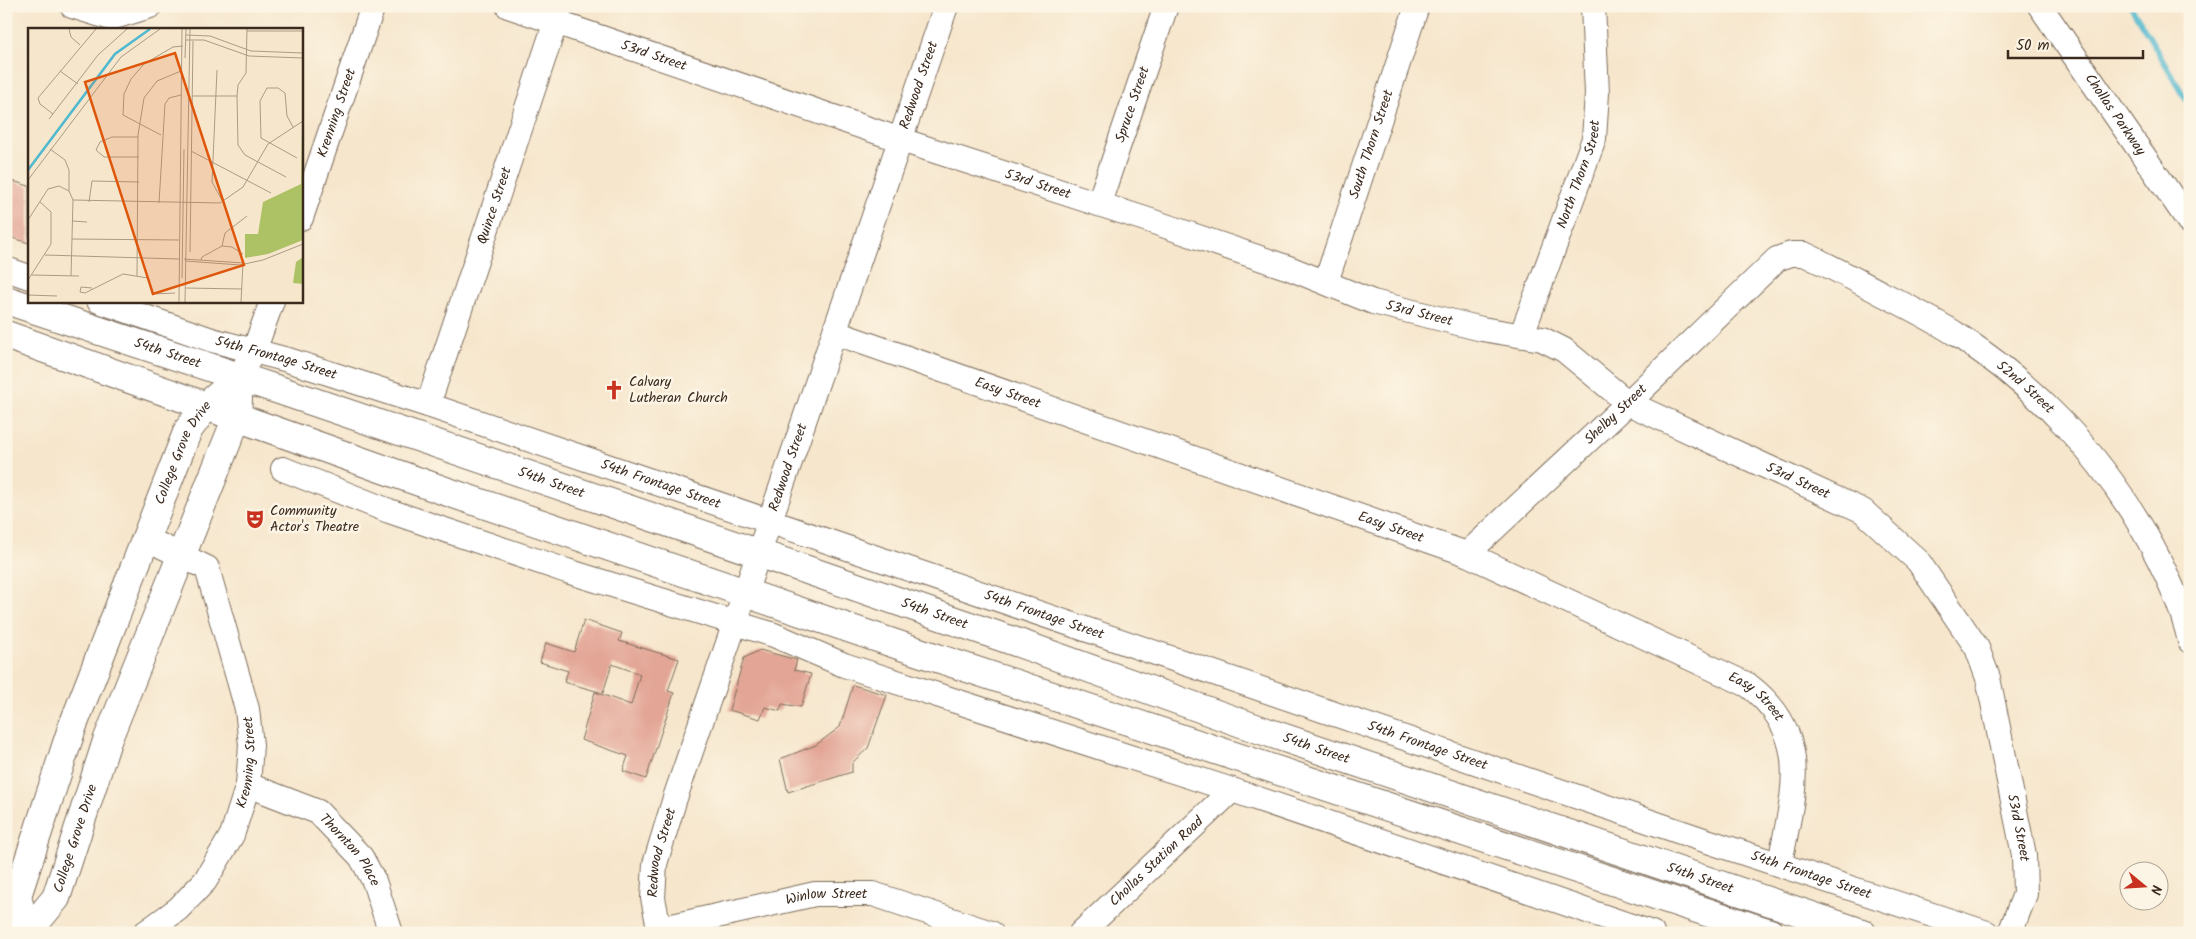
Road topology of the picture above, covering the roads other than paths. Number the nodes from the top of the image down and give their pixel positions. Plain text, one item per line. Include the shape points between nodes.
1 (72, 6) edge
2 (150, 6) edge
3 (373, 6) edge
4 (508, 6) edge
5 (946, 6) edge
6 (1166, 6) edge
7 (1417, 6) edge
8 (1593, 6) edge
9 (2040, 6) edge
10 (558, 14) edge
11 (902, 140) junction
12 (1099, 203) junction
13 (302, 215) edge
14 (2190, 224) edge
15 (6, 269) edge
16 (1763, 273) joint
17 (28, 277) edge
18 (1326, 282) junction
19 (6, 300) edge
20 (102, 302) edge
21 (272, 302) edge
22 (836, 333) junction
23 (1522, 334) junction
24 (6, 335) edge
25 (254, 351) junction
26 (239, 378) junction
27 (1628, 403) junction
28 (428, 405) junction
29 (206, 406) junction
30 (237, 417) junction
31 (283, 469) dead end
32 (771, 522) junction
33 (147, 539) junction
34 (1467, 554) junction
35 (760, 555) junction
36 (181, 556) junction
37 (747, 593) junction
38 (736, 624) junction
39 (2190, 641) edge
40 (248, 785) junction
41 (1232, 790) junction
42 (1780, 863) junction
43 (6, 922) edge
44 (660, 931) edge
45 (25, 933) edge
46 (145, 933) edge
47 (391, 933) edge
48 (992, 933) edge
49 (1081, 933) edge
50 (1652, 933) edge
51 (1770, 933) edge
52 (1862, 933) edge
53 (1987, 933) edge
54 (2010, 933) edge

1 - 2 street via 111,18
3 - 13 street, Krenning Street
4 - 10 street, 53rd Street
5 - 11 street, Redwood Street
6 - 12 street, Spruce Street
7 - 18 street, South Thorn Street
8 - 23 street, North Thorn Street via 1597,93 1594,139
9 - 14 street, Chollas Parkway
10 - 11 street, 53rd Street
10 - 28 street, Quince Street
11 - 12 street, 53rd Street
11 - 22 street, Redwood Street
12 - 18 street, 53rd Street
15 - 17 street
16 - 27 street, Shelby Street
16 - 39 street, 52nd Street via 1777,259 1804,254 1932,319 2012,375 2086,448 2132,512 2169,580
18 - 23 street, 53rd Street via 1374,302 1482,329
19 - 26 main road, 54th Street
20 - 25 street, 54th Frontage Street
21 - 25 street
22 - 32 street, Redwood Street
22 - 34 street, Easy Street
23 - 27 street, 53rd Street via 1564,350
24 - 29 main road
25 - 26 street
25 - 28 street, 54th Frontage Street
26 - 29 main road, College Grove Drive
26 - 30 main road, College Grove Drive
26 - 35 main road, 54th Street
27 - 34 street, Shelby Street
27 - 54 street, 53rd Street via 1863,511 1918,561 1976,648 1988,678 2024,855 2025,894
28 - 32 street, 54th Frontage Street
29 - 30 main road
29 - 33 main road, College Grove Drive via 188,430
30 - 36 main road, College Grove Drive
30 - 37 main road
31 - 38 street via 398,514
32 - 35 street, Redwood Street
32 - 42 street, 54th Frontage Street
33 - 36 street, Krenning Street
33 - 45 main road, College Grove Drive via 72,728 17,896
34 - 42 street, Easy Street via 1735,678 1760,694 1786,729 1795,762 1793,796
35 - 37 street, Redwood Street
35 - 52 main road, 54th Street via 1013,640 1258,729
36 - 40 street, Krenning Street via 207,568 247,709 251,745
36 - 45 main road, College Grove Drive via 107,741 56,898
37 - 38 street, Redwood Street
37 - 51 main road
38 - 41 street via 774,635 844,665
38 - 44 street, Redwood Street via 655,864 653,898
40 - 46 street, Krenning Street via 232,835 205,881 178,909
40 - 47 street, Thornton Place via 318,812 362,857 374,881
41 - 49 street, Chollas Station Road
41 - 50 street
42 - 53 street, 54th Frontage Street
43 - 45 street
44 - 48 street, Winlow Street via 815,894 873,894

